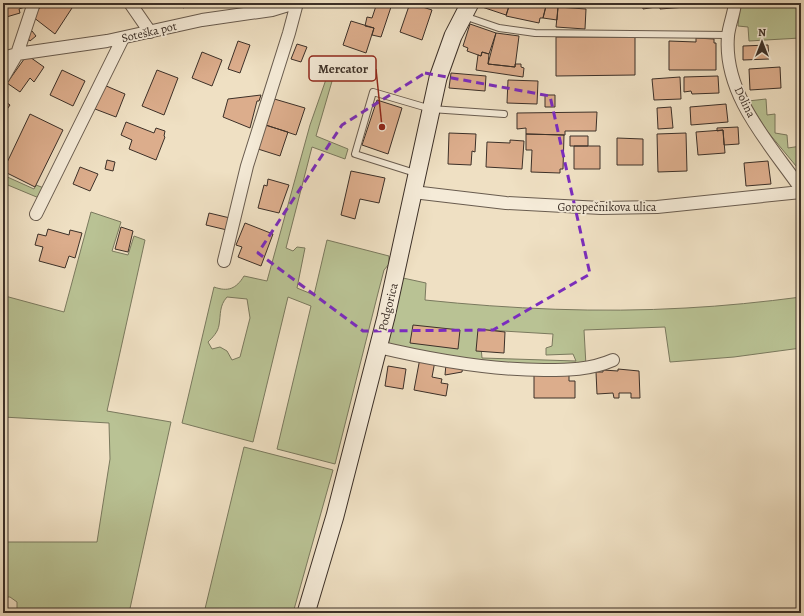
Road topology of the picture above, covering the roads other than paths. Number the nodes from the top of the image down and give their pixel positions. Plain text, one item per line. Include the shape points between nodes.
1 (34, 3) edge
2 (130, 3) edge
3 (296, 3) edge
4 (735, 3) edge
5 (466, 9) edge
6 (150, 32) junction
7 (728, 35) junction
8 (123, 38) junction
9 (17, 54) junction
10 (3, 58) edge
11 (3, 78) edge
12 (431, 109) junction
13 (504, 114) dead end
14 (417, 174) junction
15 (801, 189) edge
16 (413, 192) junction
17 (801, 192) edge
18 (36, 214) dead end
19 (224, 260) dead end
20 (378, 347) junction
21 (613, 360) dead end
22 (306, 613) edge

1 - 9 street
2 - 6 street
3 - 6 street, Soteška pot via 272,10 202,20
3 - 19 street via 290,33 247,166
4 - 7 street, Dolina
5 - 7 lane via 499,28 535,33
5 - 12 main road, Podgorica via 444,58
6 - 8 street, Soteška pot
7 - 15 street, Dolina via 728,56 738,93 748,114
8 - 9 street, Soteška pot
8 - 18 street
9 - 10 street, Soteška pot
9 - 11 street
12 - 13 lane
12 - 14 main road, Podgorica
12 - 14 lane via 373,92 355,154
14 - 16 main road, Podgorica
16 - 17 street, Goropečnikova ulica via 506,203 600,208 657,207
16 - 20 main road, Podgorica
20 - 21 street via 502,369 577,370 597,367
20 - 22 main road, Podgorica

